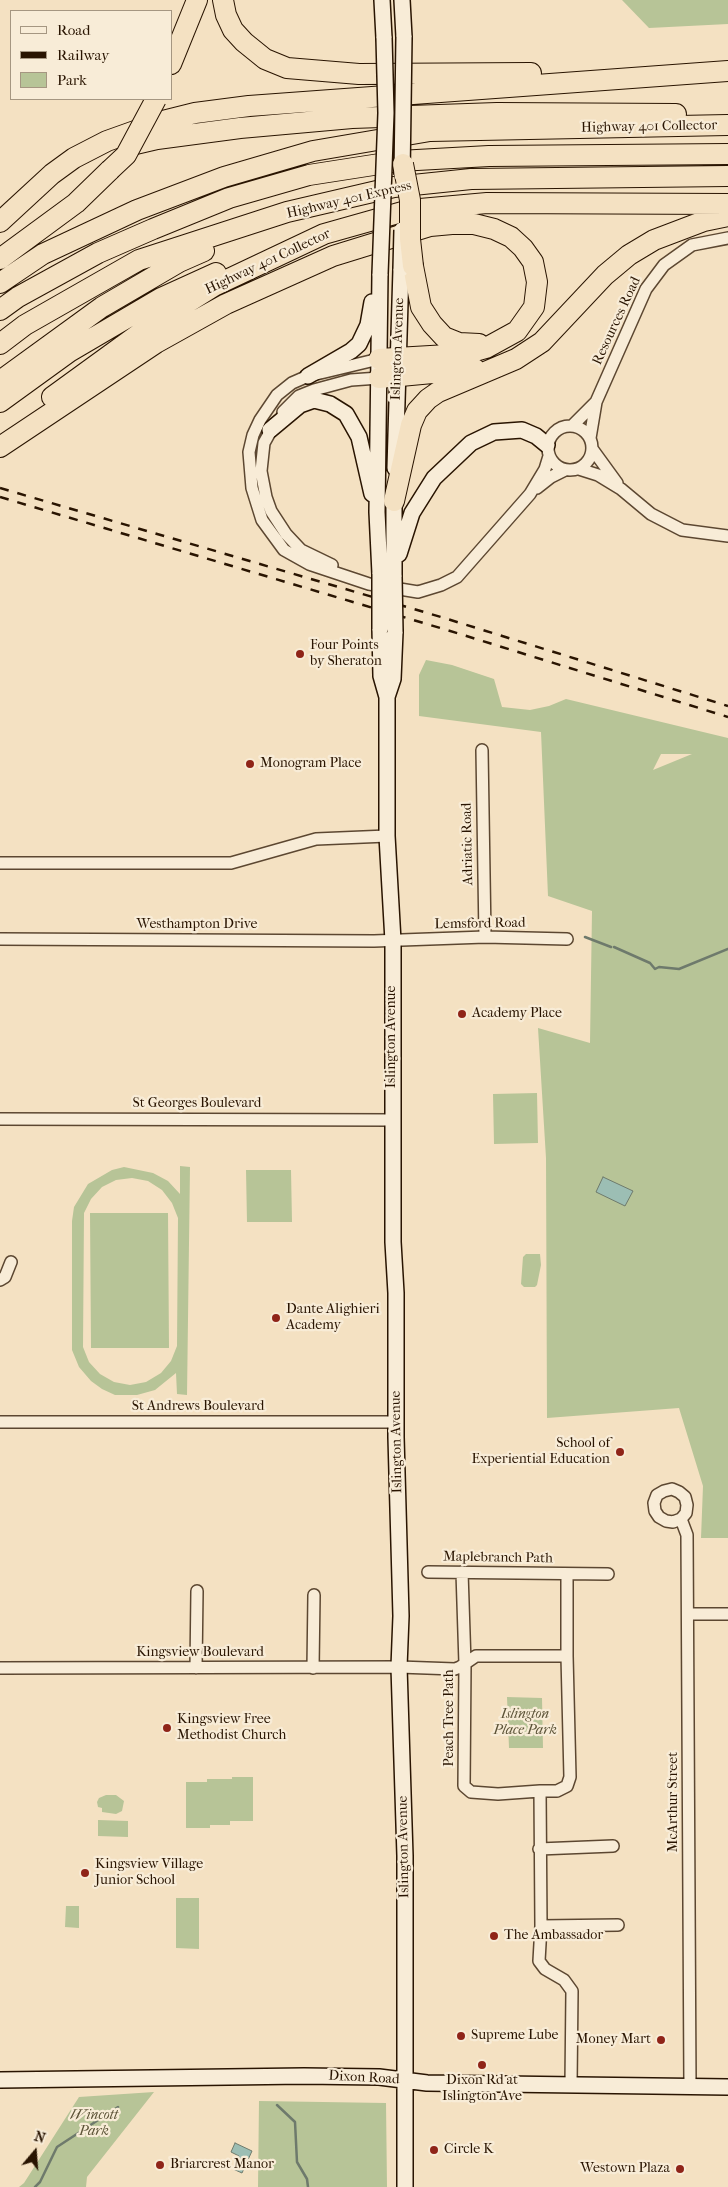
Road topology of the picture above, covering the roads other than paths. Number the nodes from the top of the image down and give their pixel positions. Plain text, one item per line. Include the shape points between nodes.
1 (197, 0) edge
2 (223, 0) edge
3 (382, 0) edge
4 (402, 0) edge
5 (728, 61) edge
6 (172, 62) edge
7 (728, 71) edge
8 (585, 72) junction
9 (670, 75) junction
10 (155, 100) edge
11 (728, 114) edge
12 (728, 125) edge
13 (728, 154) edge
14 (402, 164) joint
15 (728, 176) edge
16 (31, 194) junction
17 (728, 204) edge
18 (288, 212) junction
19 (728, 216) edge
20 (0, 222) edge
21 (324, 234) junction
22 (728, 238) edge
23 (0, 259) edge
24 (407, 267) junction
25 (380, 274) junction
26 (0, 283) edge
27 (0, 310) edge
28 (501, 340) junction
29 (0, 344) edge
30 (516, 359) junction
31 (388, 368) junction
32 (308, 376) junction
33 (0, 381) edge
34 (0, 402) edge
35 (596, 402) junction
36 (572, 426) junction
37 (270, 430) junction
38 (0, 434) edge
39 (592, 444) junction
40 (0, 447) edge
41 (548, 451) junction
42 (579, 469) junction
43 (565, 470) junction
44 (621, 489) junction
45 (530, 494) junction
46 (394, 501) junction
47 (377, 512) junction
48 (728, 536) edge
49 (381, 578) junction
50 (386, 698) junction
51 (482, 750) dead end
52 (387, 836) junction
53 (0, 863) edge
54 (485, 938) junction
55 (0, 939) edge
56 (567, 939) dead end
57 (393, 941) junction
58 (0, 1119) edge
59 (393, 1120) junction
60 (11, 1262) dead end
61 (0, 1280) edge
62 (0, 1422) edge
63 (396, 1422) junction
64 (681, 1519) dead end
65 (428, 1572) dead end
66 (462, 1572) junction
67 (567, 1574) junction
68 (608, 1574) dead end
69 (196, 1590) dead end
70 (314, 1595) dead end
71 (688, 1614) junction
72 (728, 1614) edge
73 (567, 1656) junction
74 (465, 1664) junction
75 (399, 1667) junction
76 (0, 1668) edge
77 (196, 1668) junction
78 (313, 1668) junction
79 (540, 1790) junction
80 (613, 1846) dead end
81 (539, 1849) junction
82 (618, 1925) dead end
83 (541, 1926) junction
84 (0, 2080) edge
85 (404, 2080) junction
86 (571, 2084) junction
87 (690, 2086) junction
88 (728, 2087) edge
89 (405, 2187) edge

1 - 6 highway
2 - 8 highway via 229,23 244,42 265,60 286,68 359,74
3 - 25 main road, Islington Avenue, bridge via 386,113
4 - 14 main road, bridge
5 - 8 highway
7 - 9 highway
8 - 9 highway
9 - 16 highway via 249,106 195,113 107,141 74,158
10 - 23 highway, bridge via 126,155 76,203
11 - 16 highway via 497,113 352,118 240,128 128,146 97,157
12 - 26 highway, Highway 401 Collector via 430,131 313,151 224,177 137,210 42,254
13 - 27 highway, Highway 401 Express via 399,160 310,174 229,198 98,253
14 - 24 highway, bridge via 410,200
15 - 18 highway, Highway 401 Express via 471,179 394,187
16 - 20 highway
17 - 21 highway, Highway 401 Collector via 487,203 409,210
18 - 29 highway, Highway 401 Express via 139,260 25,325
18 - 33 highway via 179,262 102,307
19 - 30 highway via 704,221 654,240 629,255 605,275 542,342
21 - 34 highway via 240,262 161,298 69,352
21 - 38 highway, Highway 401 Collector via 214,286 147,328
22 - 35 street, Resources Road via 692,245 664,265 654,277
24 - 28 highway via 421,308 444,337 477,345
24 - 31 main road, Islington Avenue
25 - 31 main road, Islington Avenue
25 - 32 main road via 368,325 359,344
28 - 31 highway via 465,354
28 - 40 highway via 517,330 534,307 536,282 533,262 510,237 494,229 474,224 430,226 333,256 226,304 156,343
30 - 31 highway via 454,372
30 - 46 highway via 438,392 422,405 408,433
31 - 32 street
31 - 37 street via 299,396
31 - 46 main road, Islington Avenue
31 - 47 main road, Islington Avenue
32 - 49 street via 292,383 278,395 253,436 249,468 262,520 284,550 309,564
35 - 36 street, Resources Road
35 - 39 street, Resources Road
36 - 39 street via 582,430
36 - 41 street via 560,428 551,435
37 - 47 main road via 300,405 314,400 330,404 346,414 359,437
37 - 49 street via 264,443 261,471 270,511 286,534 301,550
39 - 42 street via 589,461
39 - 44 street
41 - 43 street via 555,465
41 - 45 street via 545,469
41 - 49 main road via 536,436 522,430 494,432 471,443 434,478 412,513 402,541
42 - 43 street
42 - 44 street via 598,475
43 - 45 street
44 - 48 street via 651,514 682,530
45 - 49 street via 457,577 418,592
46 - 49 main road, Islington Avenue
47 - 49 main road, Islington Avenue
49 - 50 main road, Islington Avenue, bridge via 381,676
49 - 50 main road, Islington Avenue, bridge via 395,632 393,679
50 - 52 main road, Islington Avenue
51 - 54 street, Adriatic Road
52 - 53 street via 316,839 231,863
52 - 57 main road, Islington Avenue
54 - 56 street, Lemsford Road
54 - 57 street, Lemsford Road
55 - 57 street, Westhampton Drive
57 - 59 main road, Islington Avenue
58 - 59 street, St Georges Boulevard
59 - 63 main road, Islington Avenue
60 - 61 street via 6,1277
62 - 63 street, St Andrews Boulevard
63 - 75 main road, Islington Avenue via 401,1616
64 - 71 street, McArthur Street via 687,1534
65 - 66 street, Maplebranch Path
66 - 67 street, Maplebranch Path
66 - 74 street, Peach Tree Path
67 - 68 street, Maplebranch Path
67 - 73 street, Maplebranch Path
69 - 77 street
70 - 78 street
71 - 72 street
71 - 87 street, McArthur Street
73 - 74 street, Kingsview Boulevard via 476,1656
73 - 79 street, Maplebranch Path via 570,1777 567,1786 558,1791
74 - 75 street, Kingsview Boulevard via 455,1669
74 - 79 street, Peach Tree Path via 466,1790 498,1794
75 - 78 street, Kingsview Boulevard
75 - 85 main road, Islington Avenue via 405,1856
76 - 77 street, Kingsview Boulevard
77 - 78 street, Kingsview Boulevard
79 - 81 street
80 - 81 street
81 - 83 street
82 - 83 street
83 - 86 street via 539,1961 564,1980 572,1991
84 - 85 main road, Dixon Road via 304,2076
85 - 86 main road, Dixon Road
85 - 89 main road, Islington Avenue
86 - 87 main road, Dixon Road
87 - 88 main road, Dixon Road

